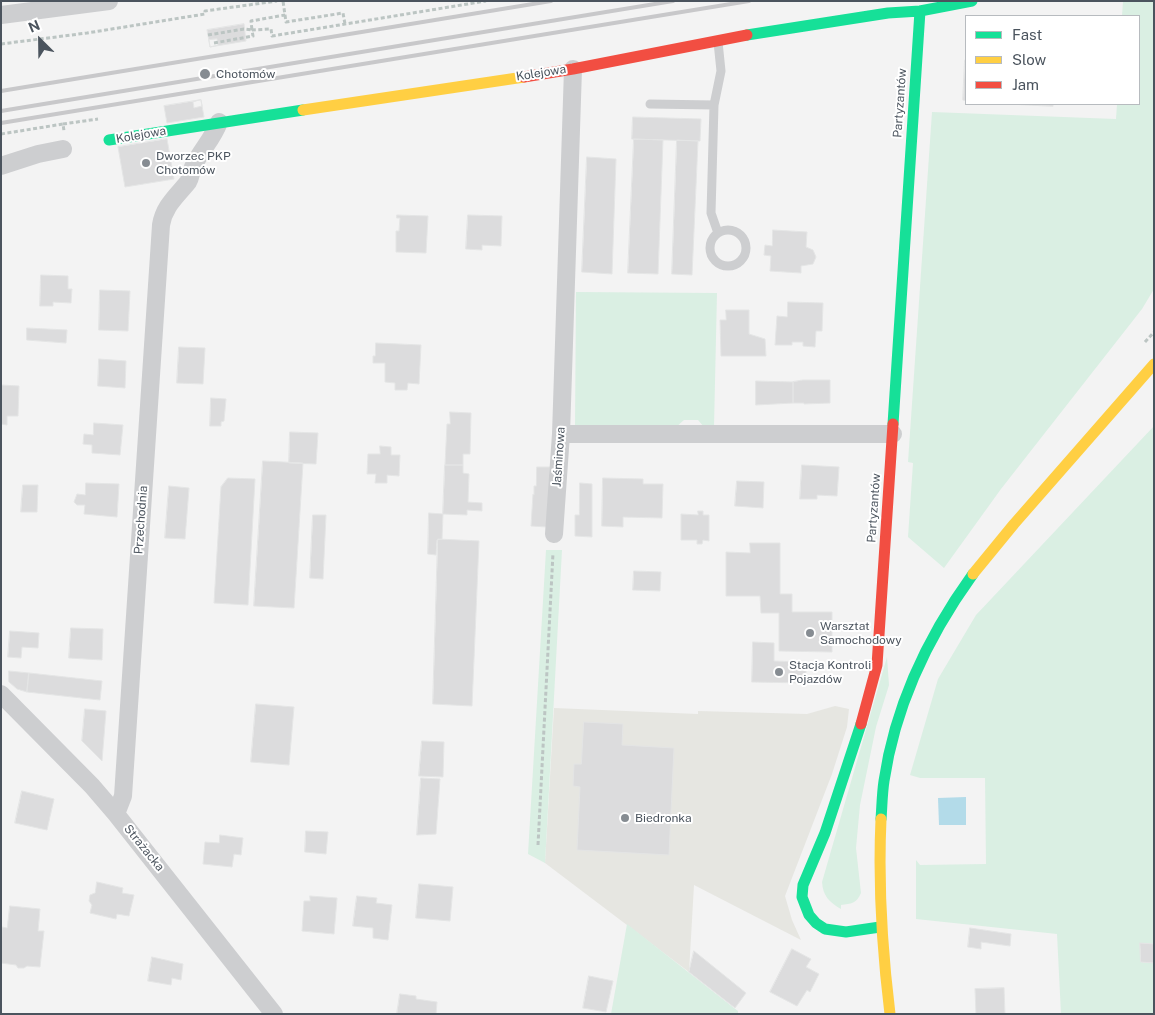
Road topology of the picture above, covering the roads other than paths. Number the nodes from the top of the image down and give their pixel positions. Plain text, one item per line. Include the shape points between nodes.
1 (109, 1) edge
2 (972, 1) edge
3 (920, 10) junction
4 (1, 15) edge
5 (718, 40) junction
6 (573, 69) junction
7 (650, 104) dead end
8 (714, 105) junction
9 (219, 122) junction
10 (109, 140) dead end
11 (63, 149) dead end
12 (1, 166) edge
13 (718, 233) junction
14 (1154, 364) edge
15 (561, 434) junction
16 (892, 434) junction
17 (554, 534) road end
18 (1, 694) edge
19 (116, 814) junction
20 (880, 927) junction
21 (274, 1014) edge
22 (890, 1014) edge

1 - 4 street
2 - 3 street, Kolejowa
3 - 5 street, Kolejowa
3 - 16 street, Partyzantów
5 - 6 street, Kolejowa
5 - 8 lane via 721,71
6 - 9 street, Kolejowa
6 - 15 street, Jaśminowa
7 - 8 lane
8 - 13 lane via 711,214
9 - 10 street, Kolejowa
9 - 19 street, Przechodnia via 216,132 193,166 189,180 164,212 161,225 123,796
11 - 12 street
13 - 13 lane via 710,249 713,258 729,266 738,263 746,247 743,238 727,230
14 - 20 street via 993,549 934,635 897,724 883,781 879,850
15 - 16 street
15 - 17 street, Jaśminowa
16 - 20 street, Partyzantów via 877,665 824,837 802,890 802,901 809,916 821,927 853,932
18 - 19 street, Strażacka
19 - 21 street, Strażacka
20 - 22 street

